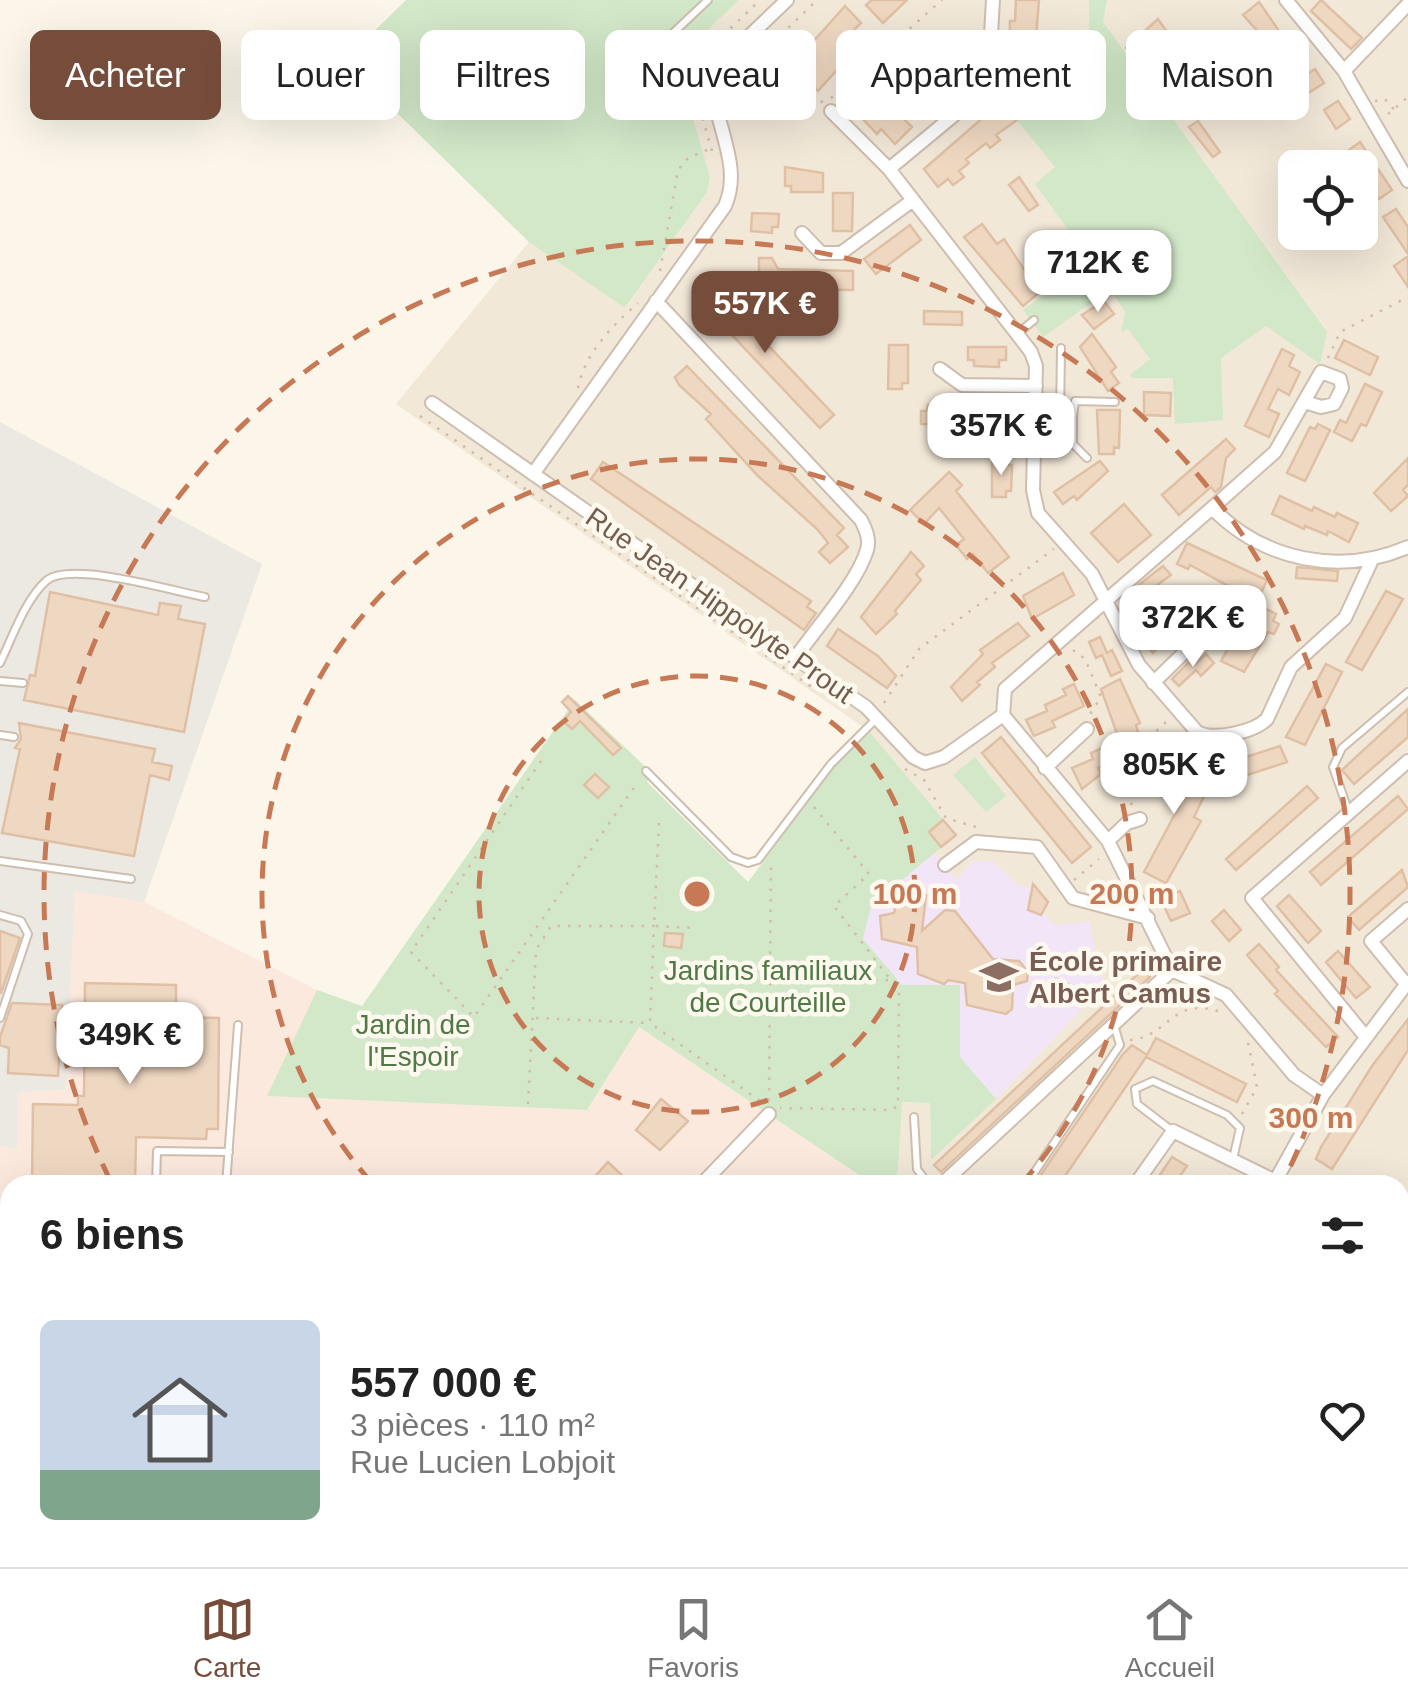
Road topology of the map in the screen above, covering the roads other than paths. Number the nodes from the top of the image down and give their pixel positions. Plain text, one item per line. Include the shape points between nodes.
1 (708, 0) edge
2 (786, 0) edge
3 (993, 0) edge
4 (1286, 0) edge
5 (1408, 4) edge
6 (676, 30) edge
7 (1344, 72) junction
8 (827, 108) road end
9 (889, 169) junction
10 (1408, 181) edge
11 (913, 200) junction
12 (802, 233) dead end
13 (656, 300) junction
14 (1034, 320) dead end
15 (1017, 334) junction
16 (1060, 348) dead end
17 (940, 369) dead end
18 (1036, 386) junction
19 (432, 402) dead end
20 (1115, 402) dead end
21 (1304, 402) junction
22 (1035, 416) junction
23 (1060, 416) junction
24 (1073, 417) junction
25 (1087, 458) dead end
26 (533, 474) junction
27 (1212, 508) junction
28 (1408, 547) edge
29 (1371, 562) junction
30 (205, 597) dead end
31 (1104, 602) junction
32 (1215, 608) dead end
33 (796, 657) junction
34 (0, 663) edge
35 (0, 680) edge
36 (23, 683) dead end
37 (1153, 683) junction
38 (1408, 692) edge
39 (1002, 708) junction
40 (877, 718) junction
41 (1087, 729) road end
42 (0, 735) edge
43 (14, 737) dead end
44 (1406, 767) edge
45 (1046, 768) junction
46 (646, 771) road end
47 (1348, 811) junction
48 (1133, 821) road end
49 (1110, 844) junction
50 (0, 861) edge
51 (945, 865) dead end
52 (130, 879) dead end
53 (1408, 909) edge
54 (0, 915) edge
55 (1148, 918) junction
56 (1172, 970) junction
57 (1407, 983) edge
58 (4, 993) edge
59 (0, 1018) edge
60 (1114, 1024) junction
61 (238, 1025) dead end
62 (1365, 1036) junction
63 (1323, 1095) junction
64 (769, 1111) road end
65 (914, 1117) dead end
66 (1173, 1132) junction
67 (229, 1152) junction
68 (1232, 1160) junction
69 (156, 1175) edge
70 (227, 1175) edge
71 (710, 1175) edge
72 (922, 1175) edge
73 (952, 1175) edge
74 (1033, 1175) edge
75 (1142, 1175) edge
76 (1259, 1175) edge
77 (1278, 1175) edge

1 - 6 lane
2 - 13 street via 720,64 714,78 718,146 732,189
3 - 9 street via 988,88
4 - 7 street
5 - 7 street
7 - 10 street
8 - 9 street
9 - 11 street
11 - 12 street via 841,253 821,253
11 - 15 street
13 - 26 street
13 - 33 street via 868,534 858,566
14 - 15 lane
15 - 18 street via 1031,352
16 - 23 lane
17 - 18 street via 962,385
18 - 22 street
19 - 26 street, Rue Jean Hippolyte Prout
20 - 24 lane via 1075,401
21 - 21 street via 1330,406 1340,379 1320,372
21 - 27 street via 1275,452
22 - 23 lane
22 - 31 street via 1038,513 1092,574
23 - 24 lane
24 - 25 lane via 1073,444
26 - 33 street, Rue Jean Hippolyte Prout
27 - 29 street via 1281,554
27 - 31 street
28 - 29 street
29 - 37 street via 1345,618 1292,668 1260,725 1206,737
30 - 34 lane via 57,573 42,584
31 - 37 street
31 - 39 street via 1005,689
32 - 37 street via 1198,639
33 - 40 street, Rue Jean Hippolyte Prout
35 - 36 lane
38 - 47 lane via 1342,748 1333,767
39 - 40 street, Rue Jean Hippolyte Prout via 944,757 925,763
39 - 45 street
40 - 46 lane via 830,764 758,860 738,862
41 - 45 street
42 - 43 lane
44 - 47 street
45 - 49 street
47 - 62 street via 1252,898
48 - 49 street
49 - 55 street
50 - 52 lane
51 - 55 street via 969,845 984,842 1037,847 1074,898
53 - 57 street via 1371,941
54 - 58 lane via 22,921 28,934
55 - 56 street
56 - 60 street
56 - 63 street via 1226,996 1294,1075
57 - 62 street
58 - 59 lane
60 - 73 street
60 - 74 lane via 1120,1045
61 - 67 lane
62 - 63 street
63 - 77 street
64 - 71 street
65 - 72 lane
66 - 68 street
66 - 68 lane via 1136,1104 1142,1082 1153,1081 1236,1124 1241,1136
66 - 75 street
67 - 69 lane via 157,1151
67 - 70 lane
68 - 76 street

